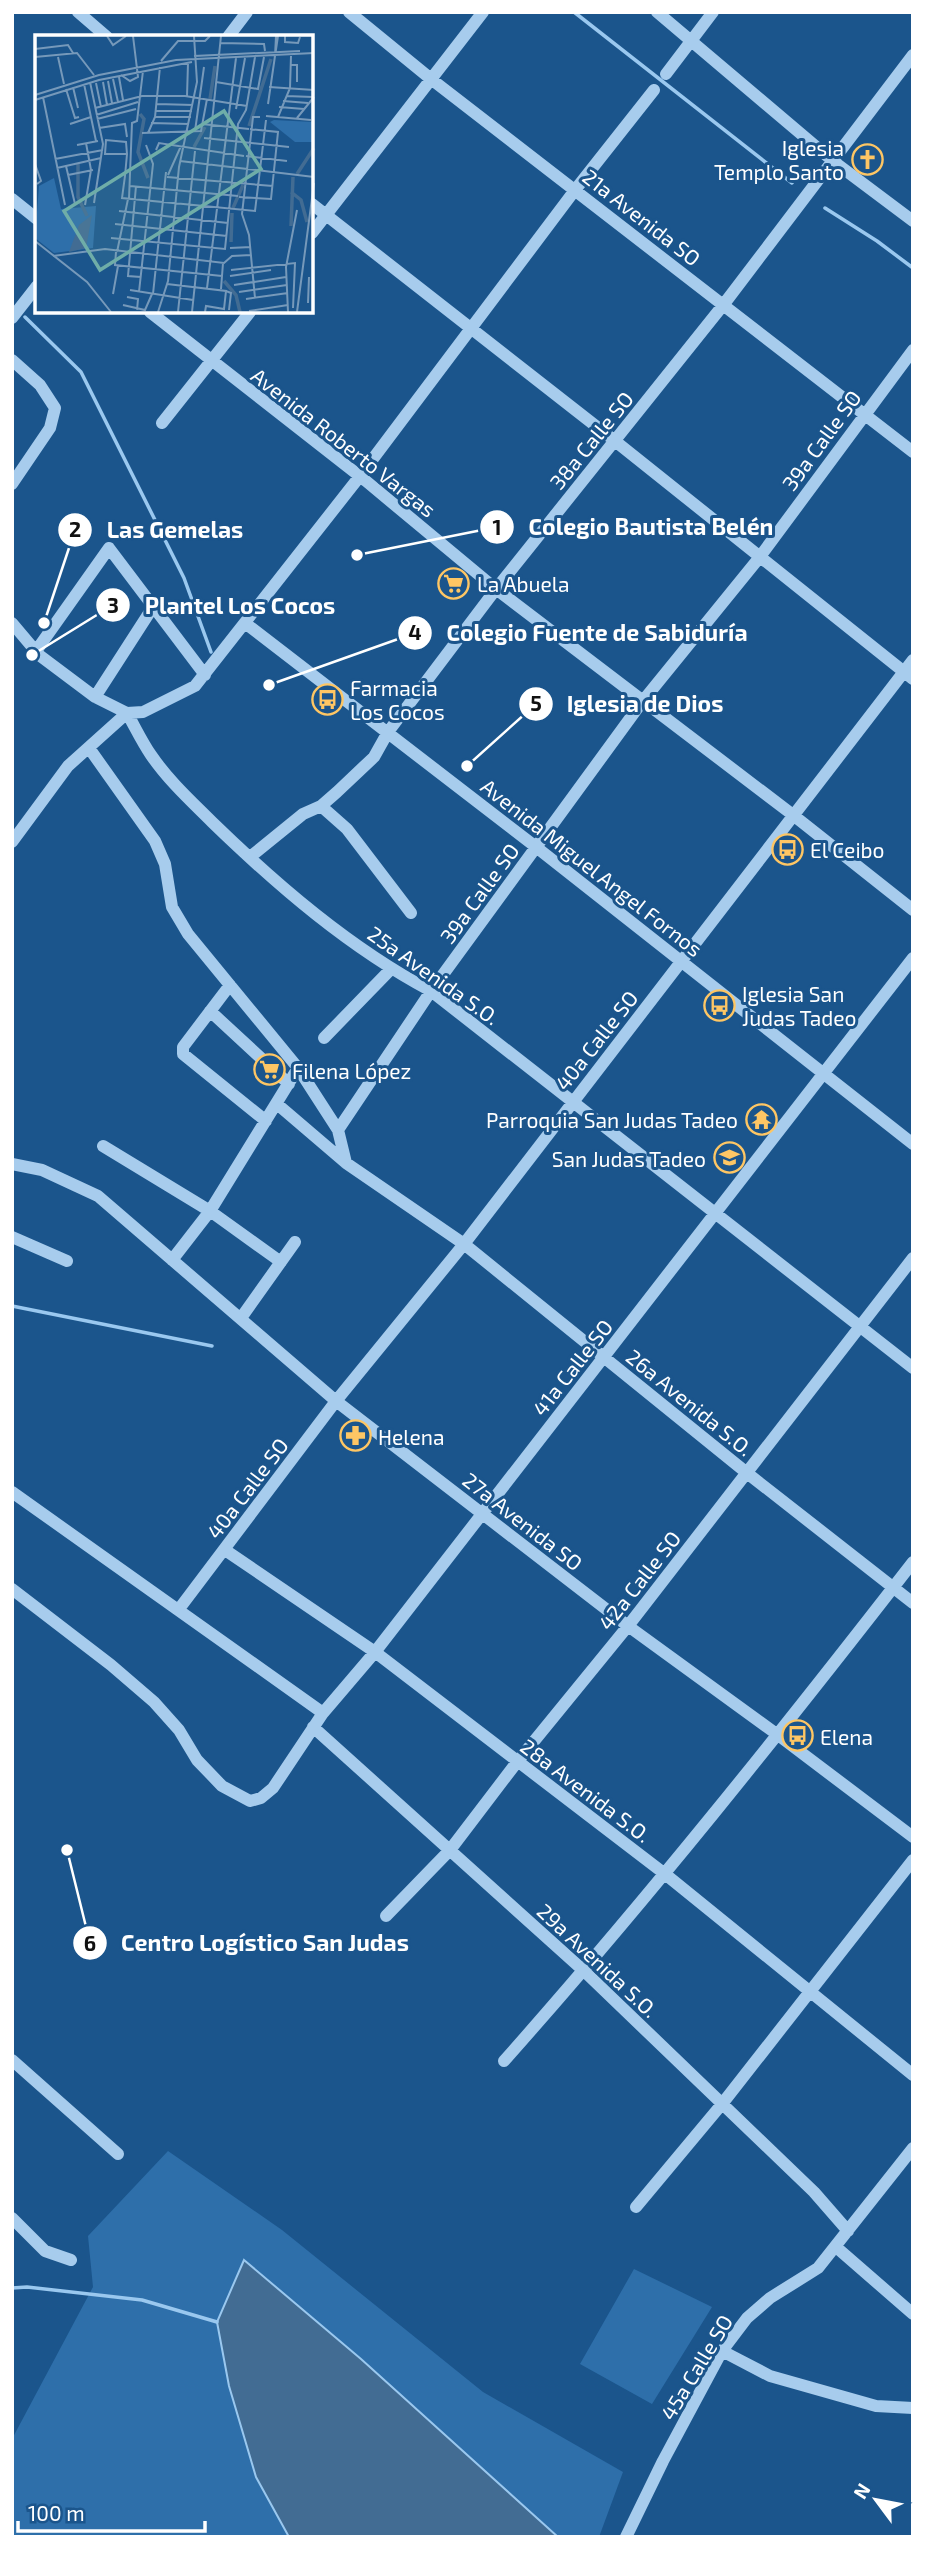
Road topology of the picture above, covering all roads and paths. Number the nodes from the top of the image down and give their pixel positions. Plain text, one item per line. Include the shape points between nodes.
1 (78, 12) edge
2 (247, 12) edge
3 (349, 12) edge
4 (483, 12) edge
5 (657, 12) edge
6 (713, 12) edge
7 (105, 35) edge
8 (230, 35) edge
9 (691, 40) junction
10 (913, 55) edge
11 (666, 74) dead end
12 (431, 79) junction
13 (654, 90) dead end
14 (833, 161) junction
15 (575, 190) junction
16 (12, 200) edge
17 (313, 205) edge
18 (325, 215) junction
19 (35, 217) edge
20 (913, 221) edge
21 (313, 232) edge
22 (35, 289) edge
23 (724, 304) junction
24 (151, 313) edge
25 (249, 313) edge
26 (12, 318) edge
27 (470, 328) junction
28 (913, 350) edge
29 (12, 360) edge
30 (211, 361) junction
31 (863, 414) junction
32 (162, 424) dead end
33 (615, 441) junction
34 (913, 452) edge
35 (14, 476) edge
36 (360, 476) junction
37 (759, 558) junction
38 (496, 589) junction
39 (153, 607) junction
40 (12, 623) edge
41 (245, 623) junction
42 (36, 651) junction
43 (913, 660) edge
44 (205, 675) junction
45 (908, 675) edge
46 (96, 697) junction
47 (642, 702) junction
48 (127, 713) junction
49 (388, 732) junction
50 (89, 748) junction
51 (321, 806) junction
52 (793, 815) junction
53 (12, 842) edge
54 (536, 847) junction
55 (250, 857) junction
56 (913, 910) edge
57 (411, 913) dead end
58 (913, 958) edge
59 (681, 962) junction
60 (391, 969) junction
61 (230, 985) junction
62 (431, 991) junction
63 (210, 1011) junction
64 (324, 1038) dead end
65 (298, 1068) junction
66 (822, 1074) junction
67 (289, 1084) junction
68 (573, 1102) junction
69 (277, 1104) junction
70 (266, 1121) junction
71 (338, 1130) junction
72 (913, 1144) edge
73 (103, 1146) dead end
74 (346, 1163) junction
75 (12, 1164) edge
76 (210, 1211) junction
77 (714, 1213) junction
78 (12, 1237) edge
79 (295, 1242) dead end
80 (464, 1244) junction
81 (913, 1258) edge
82 (172, 1260) junction
83 (67, 1261) dead end
84 (281, 1262) junction
85 (241, 1318) junction
86 (861, 1325) junction
87 (604, 1357) junction
88 (913, 1368) edge
89 (336, 1402) junction
90 (747, 1473) junction
91 (12, 1492) edge
92 (481, 1515) junction
93 (225, 1550) junction
94 (913, 1562) edge
95 (893, 1588) junction
96 (12, 1589) edge
97 (913, 1603) edge
98 (179, 1609) junction
99 (628, 1626) junction
100 (375, 1652) junction
101 (323, 1713) junction
102 (313, 1727) junction
103 (778, 1735) junction
104 (517, 1762) junction
105 (913, 1837) edge
106 (450, 1850) junction
107 (913, 1860) edge
108 (665, 1874) junction
109 (386, 1916) dead end
110 (584, 1971) junction
111 (808, 1991) junction
112 (12, 2060) edge
113 (504, 2061) dead end
114 (913, 2075) edge
115 (722, 2104) junction
116 (913, 2148) edge
117 (118, 2154) dead end
118 (636, 2207) dead end
119 (12, 2218) edge
120 (848, 2231) junction
121 (836, 2247) junction
122 (72, 2260) dead end
123 (913, 2314) edge
124 (722, 2351) junction
125 (913, 2409) edge
126 (626, 2537) edge

1 - 7 street
2 - 8 street
3 - 12 street, 21a Avenida SO
4 - 12 street
5 - 9 street
6 - 9 street
9 - 11 street
9 - 14 street
10 - 14 street, 38a Calle SO
12 - 15 street, 21a Avenida SO
12 - 18 street
13 - 15 street
14 - 20 street
14 - 23 street, 38a Calle SO
15 - 23 street, 21a Avenida SO
15 - 27 street
16 - 19 street
17 - 18 street
18 - 21 street
18 - 27 street
22 - 26 street
23 - 31 street, 21a Avenida SO
23 - 33 street, 38a Calle SO
24 - 30 street, Avenida Roberto Vargas
25 - 30 street
27 - 33 street
27 - 36 street
28 - 31 street, 39a Calle SO
29 - 35 street via 40,385 55,408 50,428
30 - 32 street
30 - 36 street, Avenida Roberto Vargas
31 - 34 street, 21a Avenida SO
31 - 37 street, 39a Calle SO
33 - 37 street
33 - 38 street, 38a Calle SO
36 - 38 street, Avenida Roberto Vargas
36 - 41 street
37 - 45 street
37 - 47 street, 39a Calle SO
38 - 47 street, Avenida Roberto Vargas
38 - 49 street, 38a Calle SO
39 - 42 street via 109,548
39 - 44 street
39 - 46 street
40 - 42 street
41 - 44 street
41 - 49 street, Avenida Miguel Angel Fornos
42 - 46 street
43 - 45 street, 40a Calle SO
44 - 48 street via 195,686 143,712
45 - 52 street, 40a Calle SO
46 - 48 street
47 - 52 street, Avenida Roberto Vargas
47 - 54 street, 39a Calle SO
48 - 50 street
48 - 55 street, 25a Avenida S.O. via 151,755 182,792
49 - 51 street, 38a Calle SO via 374,757
49 - 54 street, Avenida Miguel Angel Fornos
50 - 53 street via 68,766
50 - 61 street via 156,841 172,907
51 - 55 street, 38a Calle SO via 303,814
51 - 57 street via 347,829
52 - 56 street, Avenida Roberto Vargas
52 - 59 street, 40a Calle SO
54 - 59 street, Avenida Miguel Angel Fornos
54 - 62 street, 39a Calle SO
55 - 60 street, 25a Avenida S.O. via 311,910
58 - 66 street, 41a Calle SO
59 - 66 street, Avenida Miguel Angel Fornos
59 - 68 street, 40a Calle SO
60 - 62 street, 25a Avenida S.O.
60 - 64 street
61 - 63 street
61 - 65 street
62 - 68 street, 25a Avenida S.O.
62 - 71 street, 39a Calle SO
63 - 67 street
63 - 70 street via 183,1047 183,1054
65 - 67 street
65 - 71 street
66 - 72 street, Avenida Miguel Angel Fornos
66 - 77 street, 41a Calle SO
67 - 69 street
68 - 77 street, 25a Avenida S.O.
68 - 80 street, 40a Calle SO
69 - 70 street
69 - 74 street, 26a Avenida S.O.
70 - 76 street
71 - 74 street
73 - 76 street
74 - 80 street, 26a Avenida S.O.
75 - 82 street, 27a Avenida SO via 42,1170 98,1196
76 - 82 street
76 - 84 street
77 - 86 street, 25a Avenida S.O.
77 - 87 street, 41a Calle SO
78 - 83 street
79 - 84 street
80 - 87 street, 26a Avenida S.O.
80 - 89 street, 40a Calle SO
81 - 86 street, 42a Calle SO
82 - 85 street, 27a Avenida SO
84 - 85 street
85 - 89 street, 27a Avenida SO
86 - 88 street, 25a Avenida S.O.
86 - 90 street, 42a Calle SO
87 - 90 street, 26a Avenida S.O.
87 - 92 street, 41a Calle SO
89 - 92 street, 27a Avenida SO
89 - 93 street, 40a Calle SO
90 - 95 street, 26a Avenida S.O.
90 - 99 street, 42a Calle SO
91 - 98 street
92 - 99 street, 27a Avenida SO
92 - 100 street, 41a Calle SO
93 - 98 street, 40a Calle SO
93 - 100 street, 28a Avenida S.O.
94 - 95 street
95 - 97 street, 26a Avenida S.O.
95 - 103 street
96 - 102 street, 41a Calle SO via 154,1702 222,1786 250,1801 273,1788
98 - 101 street
99 - 103 street, 27a Avenida SO
99 - 104 street, 42a Calle SO
100 - 101 street, 41a Calle SO
100 - 104 street, 28a Avenida S.O.
101 - 102 street, 41a Calle SO
102 - 106 street, 29a Avenida S.O.
103 - 105 street, 27a Avenida SO
103 - 108 street
104 - 106 street, 42a Calle SO
104 - 108 street, 28a Avenida S.O.
106 - 109 street, 42a Calle SO
106 - 110 street, 29a Avenida S.O.
107 - 111 street
108 - 110 street
108 - 111 street, 28a Avenida S.O.
110 - 113 street
110 - 115 street, 29a Avenida S.O.
111 - 114 street, 28a Avenida S.O.
111 - 115 street
112 - 117 street
115 - 118 street
115 - 120 street, 29a Avenida S.O.
116 - 120 street, 45a Calle SO
119 - 122 street via 46,2251
120 - 121 street, 45a Calle SO
121 - 123 street
121 - 124 street, 45a Calle SO via 818,2268 769,2298 747,2318
124 - 125 street via 770,2376 876,2406
124 - 126 street, 45a Calle SO

